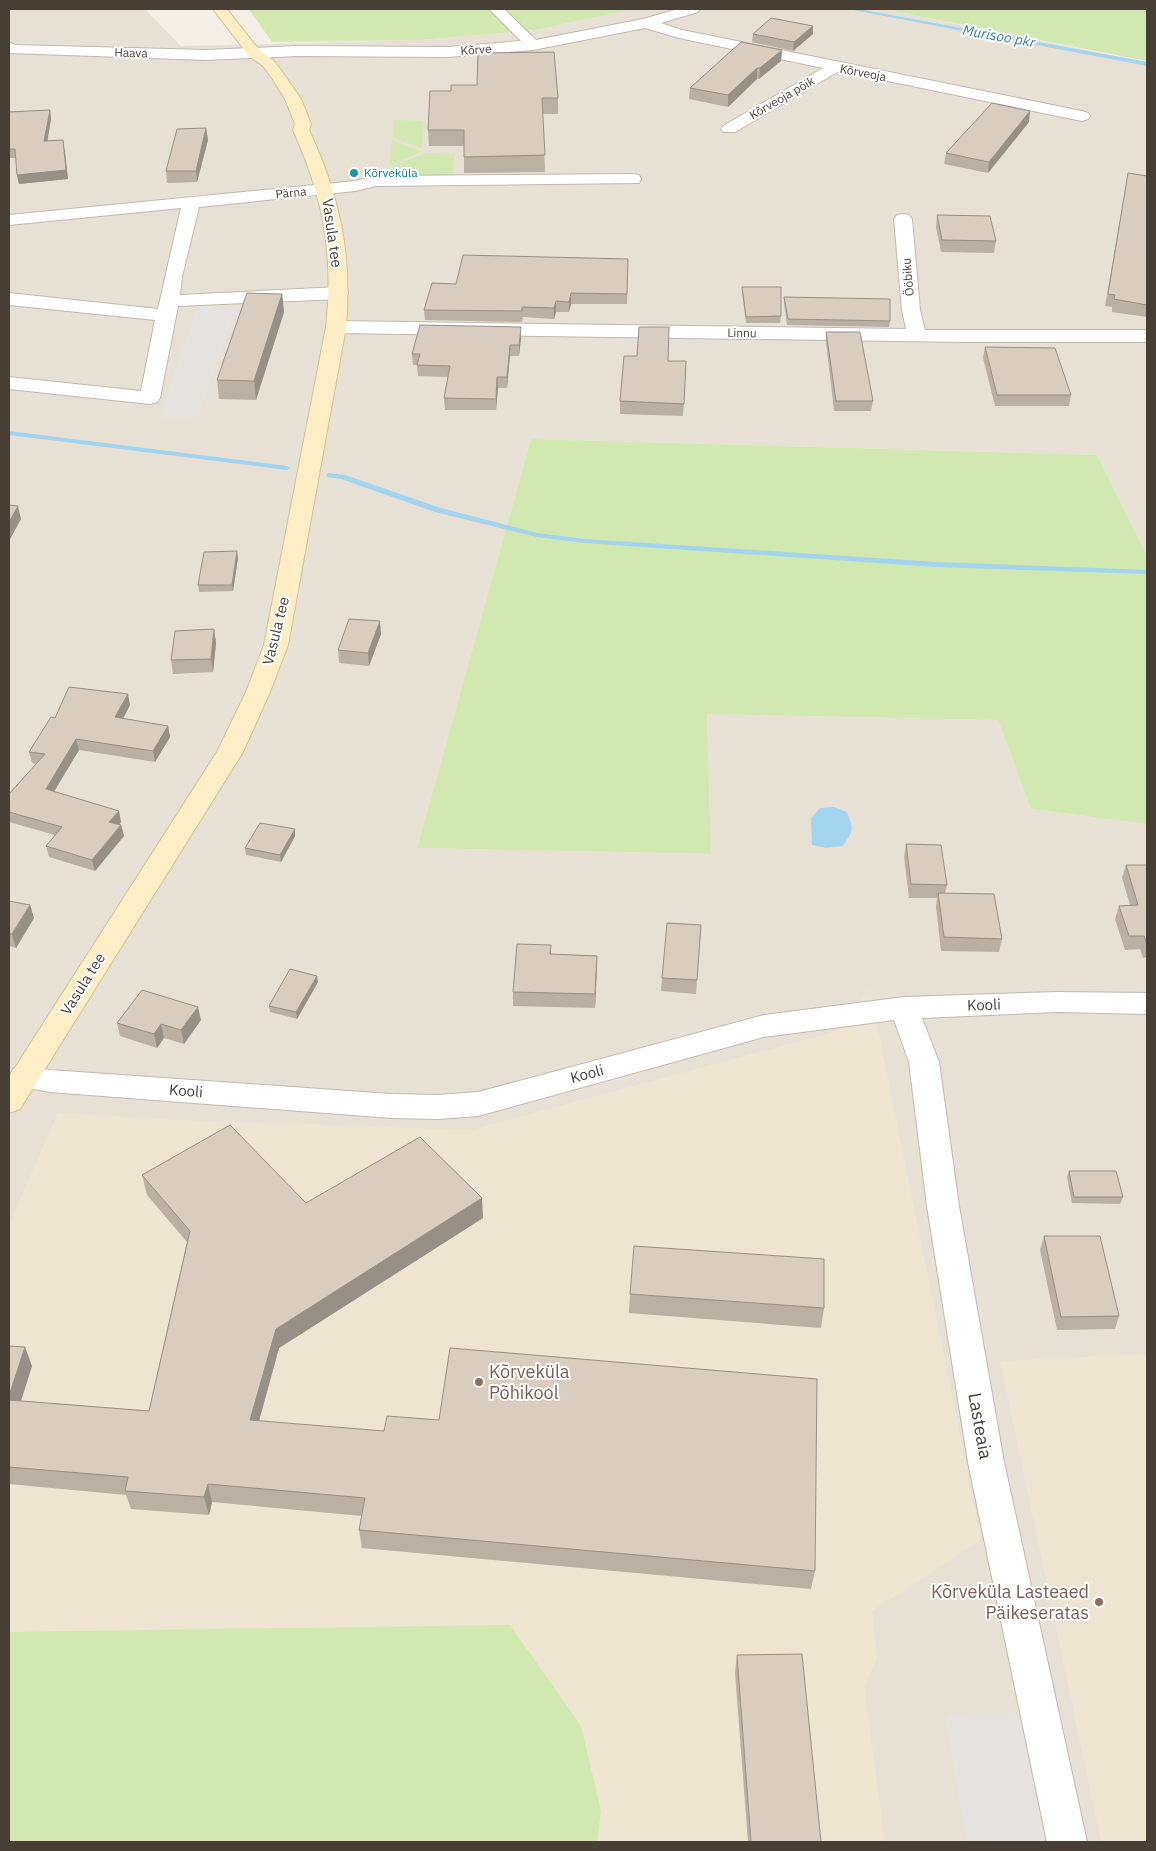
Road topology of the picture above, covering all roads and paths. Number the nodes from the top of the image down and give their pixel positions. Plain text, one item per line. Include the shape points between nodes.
1 (220, 9) edge
2 (496, 9) edge
3 (693, 9) edge
4 (646, 23) junction
5 (532, 45) junction
6 (9, 47) edge
7 (254, 53) junction
8 (835, 67) junction
9 (1082, 116) dead end
10 (729, 130) dead end
11 (633, 179) dead end
12 (325, 189) junction
13 (191, 202) junction
14 (903, 219) dead end
15 (9, 220) edge
16 (339, 293) junction
17 (9, 299) edge
18 (167, 308) junction
19 (336, 327) junction
20 (917, 335) junction
21 (1147, 336) edge
22 (9, 383) edge
23 (1147, 1004) edge
24 (904, 1008) junction
25 (16, 1089) edge
26 (1067, 1842) edge

1 - 7 street, Vasula tee
2 - 5 street
3 - 4 street, Kõrve
4 - 5 street, Kõrve
4 - 8 street, Kõrveoja via 679,34
5 - 7 street, Kõrve via 448,52
6 - 7 street, Haava via 149,54
7 - 12 street, Vasula tee via 255,66 262,78 292,125 301,130
8 - 9 street, Kõrveoja
8 - 10 street, Kõrveoja põik
11 - 12 street, Pärna via 376,181
12 - 13 street, Pärna
12 - 16 street, Vasula tee via 332,222
13 - 15 street, Pärna
13 - 18 street
14 - 20 street, Ööbiku via 911,310
16 - 18 street
16 - 19 street, Vasula tee
17 - 18 street
18 - 22 street via 150,398
19 - 20 street, Linnu
19 - 25 street, Vasula tee via 276,645 258,692 230,752
20 - 21 street, Linnu
23 - 24 street, Kooli via 1057,1002
24 - 25 street, Kooli via 764,1026 478,1104 391,1106 50,1081
24 - 26 street, Lasteaia via 924,1062 943,1206 986,1462

